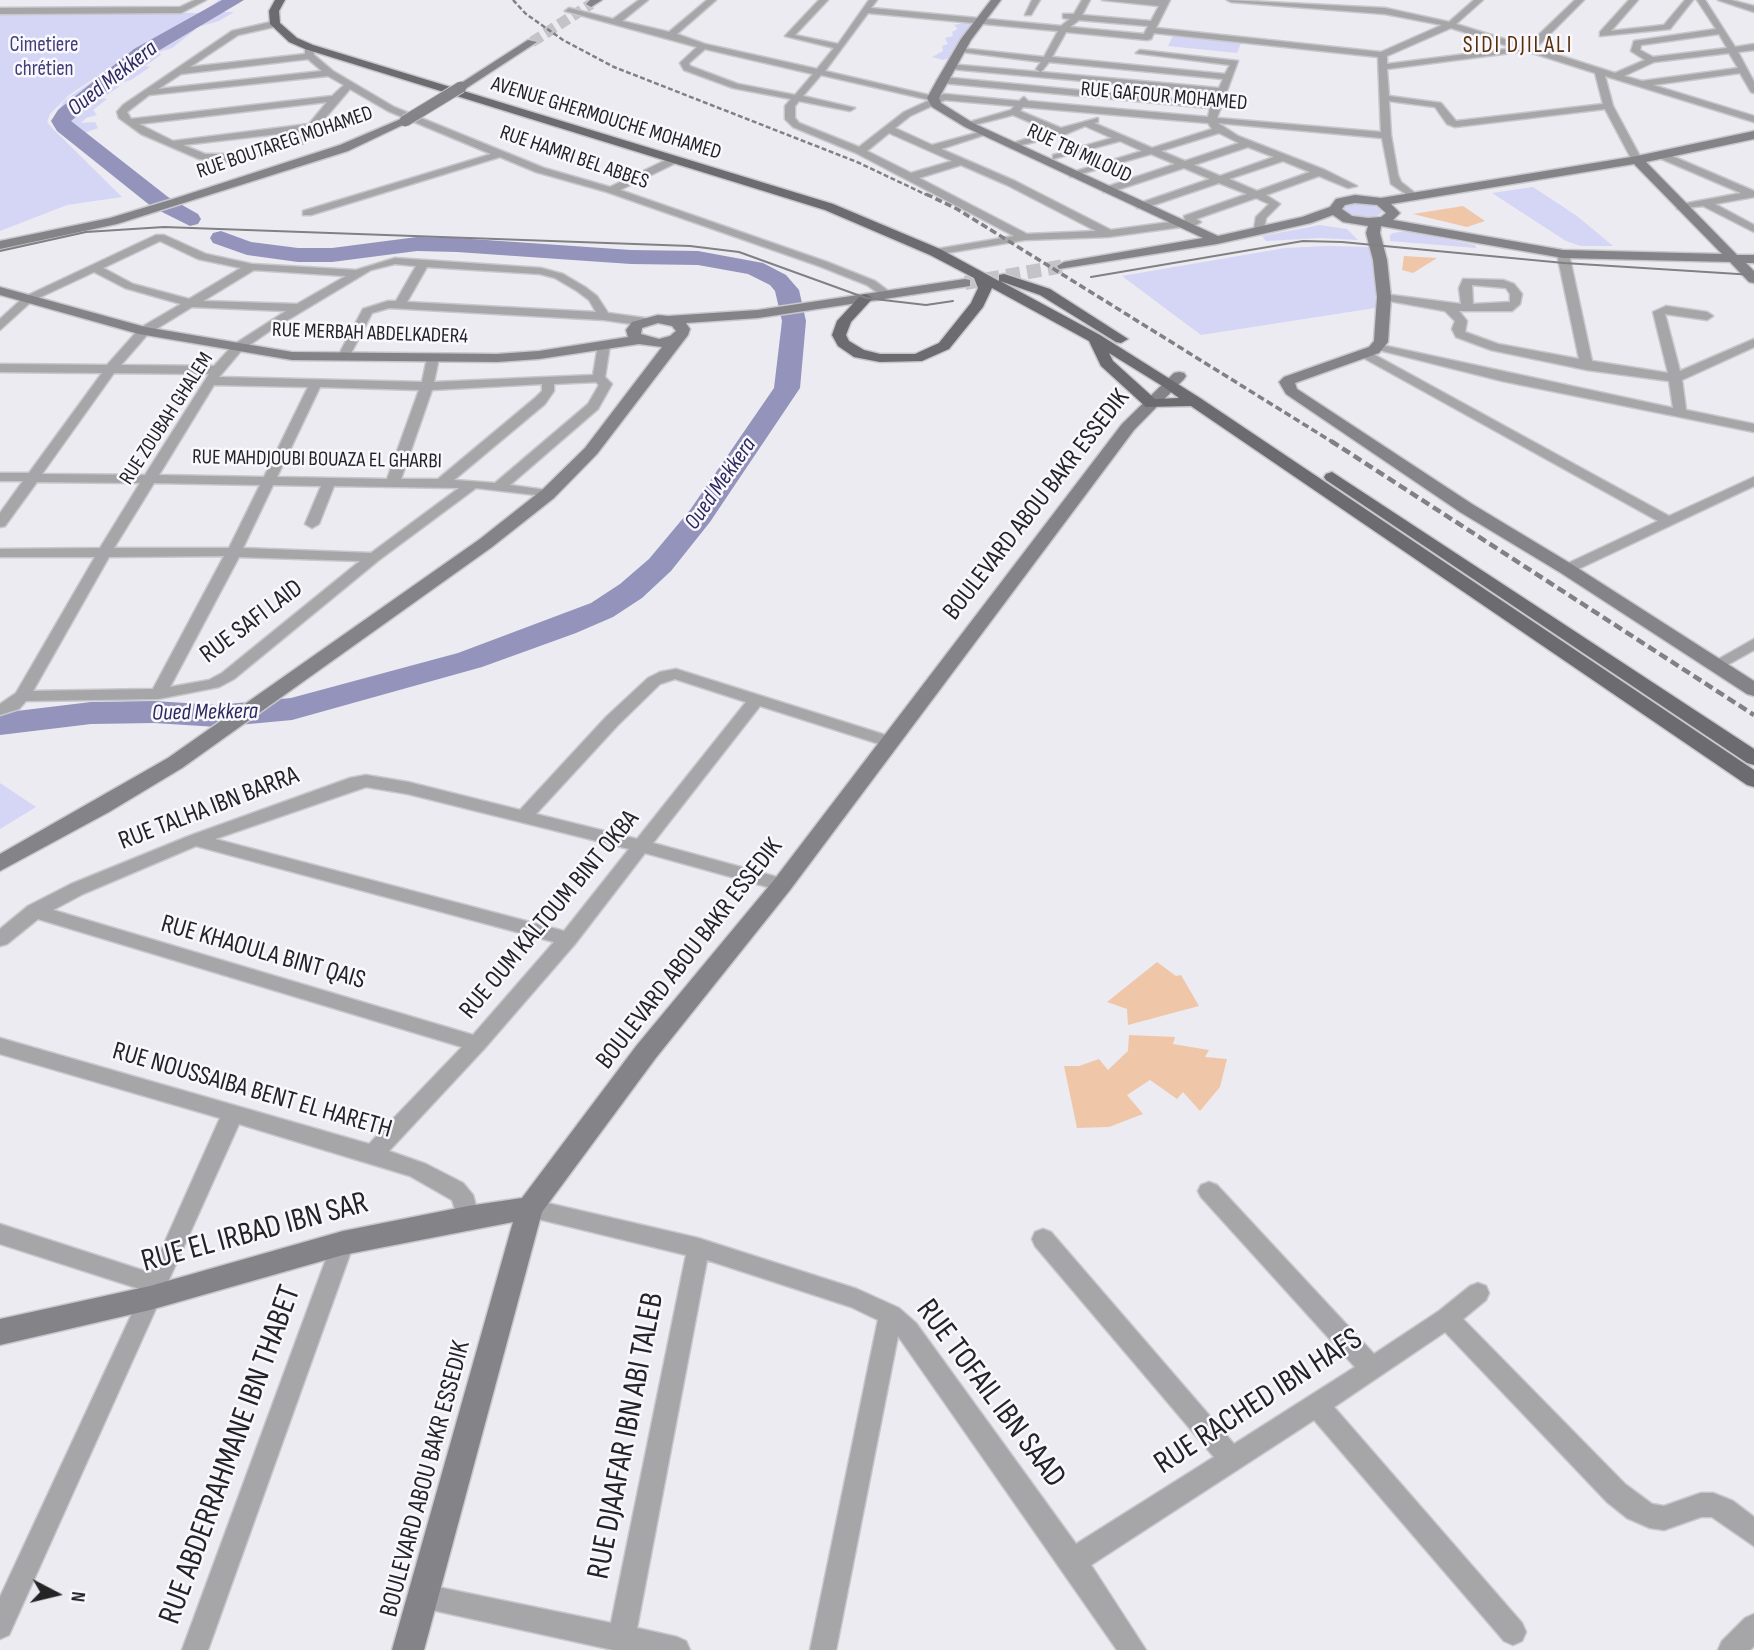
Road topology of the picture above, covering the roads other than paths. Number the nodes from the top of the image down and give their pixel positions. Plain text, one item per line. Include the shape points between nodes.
1 (128, 0) edge
2 (202, 0) edge
3 (280, 0) edge
4 (644, 0) edge
5 (712, 0) edge
6 (824, 0) edge
7 (873, 0) edge
8 (1036, 0) edge
9 (1106, 0) edge
10 (1231, 0) edge
11 (1479, 0) edge
12 (1580, 0) edge
13 (1634, 0) edge
14 (1689, 0) edge
15 (1701, 0) edge
16 (1722, 0) edge
17 (590, 1) edge
18 (1252, 1) edge
19 (993, 5) edge
20 (1082, 8) edge
21 (1754, 9) edge
22 (865, 10) junction
23 (0, 11) edge
24 (108, 11) junction
25 (1003, 11) dead end
26 (1015, 12) dead end
27 (1028, 13) junction
28 (1040, 14) dead end
29 (1053, 15) dead end
30 (982, 19) junction
31 (616, 21) junction
32 (275, 24) junction
33 (1450, 24) junction
34 (1063, 28) junction
35 (973, 29) junction
36 (1152, 29) edge
37 (1722, 32) junction
38 (671, 35) junction
39 (966, 39) junction
40 (1059, 39) junction
41 (978, 41) dead end
42 (532, 42) tunnel mouth
43 (703, 46) junction
44 (840, 47) junction
45 (1754, 47) edge
46 (1040, 48) dead end
47 (1527, 48) junction
48 (1052, 49) junction
49 (1732, 50) junction
50 (959, 51) junction
51 (1076, 51) dead end
52 (1242, 51) junction
53 (309, 52) junction
54 (1382, 55) junction
55 (1125, 56) dead end
56 (1044, 60) junction
57 (1652, 60) junction
58 (951, 66) junction
59 (1132, 67) junction
60 (1385, 67) junction
61 (1754, 67) edge
62 (1743, 69) junction
63 (178, 71) junction
64 (819, 71) junction
65 (1599, 71) junction
66 (330, 73) junction
67 (1039, 74) junction
68 (1615, 76) junction
69 (1227, 77) junction
70 (942, 80) junction
71 (1128, 82) junction
72 (349, 84) junction
73 (1640, 84) junction
74 (1030, 89) junction
75 (1754, 90) edge
76 (1221, 91) junction
77 (147, 94) junction
78 (1122, 96) junction
79 (335, 98) junction
80 (935, 98) junction
81 (1385, 98) junction
82 (796, 99) junction
83 (1022, 103) junction
84 (1215, 106) junction
85 (1608, 106) junction
86 (850, 108) dead end
87 (1014, 111) junction
88 (1112, 112) junction
89 (1754, 119) edge
90 (129, 122) junction
91 (1087, 124) junction
92 (1216, 125) junction
93 (978, 126) junction
94 (311, 127) junction
95 (890, 130) junction
96 (1063, 132) junction
97 (1386, 135) junction
98 (1754, 135) edge
99 (1121, 138) junction
100 (1026, 142) junction
101 (171, 144) junction
102 (1249, 144) junction
103 (1013, 146) junction
104 (933, 148) junction
105 (860, 151) junction
106 (1153, 151) junction
107 (500, 154) junction
108 (1661, 155) junction
109 (1057, 157) junction
110 (1285, 157) junction
111 (674, 160) junction
112 (1637, 160) junction
113 (963, 161) junction
114 (1186, 165) junction
115 (1321, 172) junction
116 (1080, 173) junction
117 (910, 177) junction
118 (1221, 180) junction
119 (1121, 186) junction
120 (1352, 186) junction
121 (611, 190) junction
122 (1107, 190) junction
123 (1256, 194) junction
124 (1752, 194) edge
125 (1411, 198) junction
126 (1375, 201) junction
127 (1147, 204) junction
128 (1707, 204) junction
129 (1337, 206) junction
130 (1681, 207) junction
131 (1393, 212) junction
132 (307, 213) dead end
133 (1351, 220) junction
134 (1188, 221) junction
135 (1297, 222) junction
136 (1377, 228) junction
137 (1259, 229) junction
138 (1754, 229) edge
139 (1108, 233) junction
140 (1462, 235) junction
141 (1025, 237) junction
142 (1224, 238) junction
143 (0, 245) edge
144 (935, 252) junction
145 (1563, 254) junction
146 (1754, 259) edge
147 (952, 261) junction
148 (424, 262) junction
149 (1744, 265) edge
150 (1065, 266) tunnel mouth
151 (252, 267) junction
152 (95, 268) junction
153 (358, 273) junction
154 (972, 279) junction
155 (1754, 279) edge
156 (1001, 289) junction
157 (0, 291) edge
158 (889, 296) junction
159 (1384, 297) junction
160 (866, 298) junction
161 (982, 298) junction
162 (28, 299) junction
163 (837, 301) junction
164 (192, 304) junction
165 (400, 304) junction
166 (1467, 307) dead end
167 (301, 308) junction
168 (1450, 308) junction
169 (849, 315) junction
170 (604, 316) junction
171 (1707, 316) dead end
172 (730, 318) junction
173 (671, 320) junction
174 (0, 326) edge
175 (144, 331) junction
176 (641, 332) junction
177 (678, 338) junction
178 (1096, 338) junction
179 (1121, 339) junction
180 (1754, 342) edge
181 (604, 345) junction
182 (237, 348) junction
183 (577, 349) junction
184 (1371, 351) junction
185 (344, 356) junction
186 (433, 358) junction
187 (1587, 366) junction
188 (0, 368) edge
189 (650, 369) junction
190 (110, 370) junction
191 (214, 375) junction
192 (599, 378) junction
193 (1675, 378) junction
194 (548, 380) junction
195 (1174, 380) junction
196 (316, 383) junction
197 (427, 386) junction
198 (1195, 401) junction
199 (1151, 404) junction
200 (1680, 412) junction
201 (1754, 428) edge
202 (0, 477) edge
203 (35, 477) junction
204 (151, 479) junction
205 (268, 479) junction
206 (330, 480) junction
207 (1754, 481) edge
208 (394, 482) junction
209 (442, 483) junction
210 (473, 484) junction
211 (500, 486) junction
212 (548, 494) junction
213 (1667, 520) junction
214 (0, 523) edge
215 (312, 524) dead end
216 (234, 552) junction
217 (0, 553) edge
218 (103, 555) junction
219 (374, 557) junction
220 (1567, 569) junction
221 (1754, 644) edge
222 (1716, 665) junction
223 (1754, 690) edge
224 (158, 694) junction
225 (22, 696) junction
226 (755, 701) junction
227 (0, 710) edge
228 (889, 742) junction
229 (1754, 758) edge
230 (1754, 780) edge
231 (523, 817) junction
232 (195, 840) junction
233 (642, 846) junction
234 (0, 863) edge
235 (782, 886) junction
236 (35, 911) junction
237 (0, 939) edge
238 (568, 939) junction
239 (477, 1044) junction
240 (0, 1046) edge
241 (232, 1115) junction
242 (373, 1154) junction
243 (1209, 1191) dead end
244 (530, 1208) junction
245 (468, 1217) junction
246 (0, 1234) edge
247 (1042, 1239) dead end
248 (343, 1243) junction
249 (698, 1248) junction
250 (154, 1291) junction
251 (1478, 1293) dead end
252 (891, 1315) junction
253 (1447, 1318) junction
254 (0, 1332) edge
255 (1372, 1368) junction
256 (1317, 1405) junction
257 (1233, 1460) junction
258 (1754, 1533) edge
259 (1073, 1561) junction
260 (423, 1597) junction
261 (0, 1626) edge
262 (1513, 1632) dead end
263 (622, 1636) junction
264 (195, 1650) edge
265 (408, 1650) edge
266 (677, 1650) edge
267 (823, 1650) edge
268 (1133, 1650) edge

1 - 24 street
2 - 24 street via 181,10
3 - 32 main road via 274,11
4 - 31 street
5 - 38 street
6 - 44 street via 789,36
7 - 22 street
8 - 27 street
9 - 36 street
10 - 18 street
11 - 33 street
12 - 47 street
13 - 14 street via 1603,34 1667,27
15 - 37 street
16 - 21 street
17 - 31 street, RUE GAFOUR MOHAMED via 569,11
18 - 33 street via 1406,13
19 - 25 street
19 - 30 main road
20 - 29 street
20 - 34 street
20 - 36 street
22 - 30 street
22 - 44 street
23 - 24 street
26 - 27 street
27 - 28 street
30 - 34 street
30 - 35 main road
31 - 38 street, RUE GAFOUR MOHAMED
32 - 53 main road, AVENUE GHERMOUCHE MOHAMED
32 - 63 street via 243,29
33 - 47 street
33 - 54 street
34 - 36 street
34 - 40 street
35 - 39 main road
35 - 40 street
36 - 40 street
36 - 52 street
36 - 52 street
36 - 55 street
36 - 59 street
37 - 49 street
37 - 57 street via 1637,43 1635,51
38 - 43 street, RUE GAFOUR MOHAMED
39 - 41 street
39 - 50 main road
40 - 48 street
42 - 143 main road, RUE BOUTAREG MOHAMED, bridge via 405,121 344,148 125,217
43 - 64 street, RUE GAFOUR MOHAMED
43 - 82 street via 684,63 687,68 736,86
44 - 64 street
45 - 49 street
46 - 48 street
47 - 60 street
47 - 65 street
48 - 51 street
48 - 56 street
49 - 57 street
49 - 62 street
50 - 56 street
50 - 58 main road
52 - 54 street
52 - 69 street
53 - 63 street
53 - 66 street, RUE HAMRI BEL ABBES
53 - 111 main road, AVENUE GHERMOUCHE MOHAMED
54 - 60 street
56 - 59 street
56 - 67 street
57 - 68 street
58 - 67 street
58 - 70 main road
59 - 69 street
59 - 71 street
60 - 81 street
61 - 62 street
62 - 73 street
62 - 75 street
63 - 77 street
64 - 80 street, RUE GAFOUR MOHAMED
64 - 82 street
65 - 68 street
65 - 85 street
66 - 72 street, RUE HAMRI BEL ABBES
66 - 77 street
67 - 71 street
67 - 74 street
68 - 73 street
69 - 76 street
70 - 74 street
70 - 80 main road
71 - 76 street
71 - 78 street
72 - 79 street
72 - 107 street, RUE HAMRI BEL ABBES via 391,109
73 - 89 street
74 - 78 street
74 - 83 street
76 - 84 street
77 - 90 street via 122,113
78 - 84 street
78 - 88 street
79 - 90 street
79 - 94 street
80 - 83 street, RUE GAFOUR MOHAMED
80 - 93 main road, RUE TBI MILOUD via 942,111
80 - 95 street
81 - 85 street via 1437,104 1455,124
81 - 97 street
82 - 86 street
82 - 105 street via 790,106 790,120
83 - 87 street
83 - 88 street, RUE GAFOUR MOHAMED
84 - 92 street
85 - 112 street
87 - 93 street
87 - 96 street
88 - 91 street
88 - 92 street, RUE GAFOUR MOHAMED
90 - 101 street
91 - 96 street
91 - 99 street
92 - 97 street, RUE GAFOUR MOHAMED
92 - 102 street
92 - 106 street
93 - 100 main road
93 - 103 main road, RUE TBI MILOUD
93 - 104 street
94 - 101 street
94 - 101 street via 301,141 228,159 203,157
95 - 104 street
95 - 105 street
96 - 100 street
97 - 125 street via 1396,184
98 - 108 main road
99 - 106 street
99 - 109 street
100 - 103 street
100 - 109 main road
102 - 110 street
102 - 114 street
103 - 116 main road, RUE TBI MILOUD
104 - 113 street
105 - 117 street
106 - 114 street
106 - 116 street
107 - 121 street, RUE HAMRI BEL ABBES
107 - 132 street
108 - 112 main road
108 - 124 street
109 - 116 main road
110 - 115 street
110 - 118 street
111 - 121 street
111 - 144 main road, AVENUE GHERMOUCHE MOHAMED via 838,210
112 - 125 main road
112 - 130 main road
113 - 117 street
113 - 139 street
114 - 118 street
114 - 119 street
115 - 120 street
115 - 123 street
116 - 119 main road
116 - 122 main road, RUE TBI MILOUD
117 - 141 street
118 - 123 street
118 - 127 street
119 - 122 street
119 - 127 main road
120 - 126 street
120 - 129 street
121 - 158 street, RUE HAMRI BEL ABBES via 847,273
122 - 127 main road, RUE TBI MILOUD
123 - 134 street
123 - 137 street via 1275,204 1261,217
124 - 128 street
125 - 126 main road
125 - 131 main road
126 - 129 main road
126 - 131 main road
127 - 134 main road, RUE TBI MILOUD
128 - 130 street
128 - 138 street
129 - 133 main road
129 - 135 main road
130 - 149 main road
131 - 136 main road
131 - 140 main road
133 - 135 main road
133 - 136 main road
134 - 139 street
134 - 142 main road, RUE TBI MILOUD
135 - 137 main road
136 - 140 main road
136 - 159 main road
137 - 142 main road
139 - 141 street
140 - 145 main road
141 - 144 street
142 - 150 main road
144 - 147 main road, AVENUE GHERMOUCHE MOHAMED
145 - 149 main road
145 - 187 street
146 - 149 main road
147 - 154 main road
147 - 179 main road via 1045,292
148 - 153 street, RUE ZOUBAH GHALEM via 386,262
148 - 165 street
148 - 170 street, RUE ZOUBAH GHALEM via 559,276 593,298
149 - 155 main road
151 - 152 street via 202,257 160,237
151 - 153 street
151 - 164 street
152 - 162 street
152 - 164 street via 129,286
153 - 167 street, RUE ZOUBAH GHALEM
154 - 156 main road
154 - 158 main road
154 - 161 main road via 985,288
156 - 161 main road
156 - 178 main road
156 - 179 main road via 1032,294
157 - 162 main road, RUE MERBAH ABDELKADER4
158 - 160 main road
159 - 168 street
159 - 184 main road via 1381,342
160 - 163 main road
160 - 169 main road
161 - 169 main road via 944,346 908,359 880,358 848,348 839,335
162 - 174 street
162 - 175 main road, RUE MERBAH ABDELKADER4
163 - 169 main road
163 - 172 main road
164 - 167 street
164 - 175 street
165 - 170 street
165 - 185 street via 367,312
166 - 168 street
167 - 182 street, RUE ZOUBAH GHALEM
168 - 187 street via 1461,321 1458,329 1465,337
170 - 176 street
171 - 193 street via 1659,312
172 - 173 main road
172 - 177 main road
173 - 176 main road
173 - 177 main road via 684,328
175 - 182 main road, RUE MERBAH ABDELKADER4
175 - 190 street
176 - 177 main road via 659,343
176 - 181 main road
176 - 183 main road
176 - 189 main road
177 - 189 main road
178 - 195 main road
178 - 199 main road via 1106,363
179 - 195 main road
180 - 193 street
181 - 183 main road
181 - 192 street
182 - 185 main road, RUE MERBAH ABDELKADER4
182 - 191 street, RUE ZOUBAH GHALEM
183 - 186 main road, RUE MERBAH ABDELKADER4 via 524,357
184 - 200 street
184 - 213 street
184 - 220 main road via 1289,380 1289,387 1310,406
185 - 186 main road, RUE MERBAH ABDELKADER4
186 - 197 street
187 - 193 street
188 - 190 street
189 - 212 main road via 607,432
190 - 191 street
190 - 203 street
191 - 196 street
191 - 204 street, RUE ZOUBAH GHALEM
192 - 194 street
192 - 211 street via 606,384 593,406
193 - 200 street
194 - 197 street
194 - 209 street via 548,391 540,401
195 - 198 main road
195 - 199 main road, BOULEVARD ABOU BAKR ESSEDIK
195 - 229 main road
196 - 197 street
196 - 205 street
197 - 208 street
198 - 199 main road
198 - 230 main road
199 - 228 main road, BOULEVARD ABOU BAKR ESSEDIK via 1128,427
200 - 201 street
202 - 203 street, RUE MAHDJOUBI BOUAZA EL GHARBI
203 - 204 street, RUE MAHDJOUBI BOUAZA EL GHARBI
203 - 214 street
204 - 205 street, RUE MAHDJOUBI BOUAZA EL GHARBI
204 - 218 street, RUE ZOUBAH GHALEM
205 - 206 street, RUE MAHDJOUBI BOUAZA EL GHARBI
205 - 216 street
206 - 208 street, RUE MAHDJOUBI BOUAZA EL GHARBI
206 - 215 street
207 - 213 street
208 - 209 street, RUE MAHDJOUBI BOUAZA EL GHARBI
209 - 210 street, RUE MAHDJOUBI BOUAZA EL GHARBI
210 - 211 street, RUE MAHDJOUBI BOUAZA EL GHARBI
210 - 219 street, RUE SAFI LAID
211 - 212 street, RUE MAHDJOUBI BOUAZA EL GHARBI
212 - 234 main road via 175,763
213 - 220 street
216 - 218 street
216 - 219 street
216 - 224 street
217 - 218 street
218 - 225 street, RUE ZOUBAH GHALEM
219 - 224 street, RUE SAFI LAID via 228,676 192,690
220 - 222 main road
221 - 222 street
222 - 223 main road
224 - 225 street, RUE SAFI LAID
225 - 227 street, RUE ZOUBAH GHALEM
226 - 228 street
226 - 231 street via 677,674 654,681
226 - 233 street, RUE OUM KALTOUM BINT OKBA
228 - 235 main road, BOULEVARD ABOU BAKR ESSEDIK
231 - 232 street, RUE TALHA IBN BARRA via 366,781
231 - 233 street, RUE TALHA IBN BARRA
232 - 236 street, RUE TALHA IBN BARRA
232 - 238 street
233 - 235 street, RUE TALHA IBN BARRA
233 - 238 street, RUE OUM KALTOUM BINT OKBA
235 - 244 main road, BOULEVARD ABOU BAKR ESSEDIK via 646,1052
236 - 237 street, RUE TALHA IBN BARRA
236 - 239 street, RUE KHAOULA BINT QAIS
238 - 239 street, RUE OUM KALTOUM BINT OKBA
239 - 242 street, RUE OUM KALTOUM BINT OKBA
240 - 241 street, RUE NOUSSAIBA BENT EL HARETH
241 - 242 street, RUE NOUSSAIBA BENT EL HARETH
241 - 250 street
242 - 245 street, RUE NOUSSAIBA BENT EL HARETH via 455,1189 462,1195
243 - 255 street
244 - 245 main road, RUE EL IRBAD IBN SAR
244 - 249 street, RUE TOFAIL IBN SAAD
244 - 260 main road, BOULEVARD ABOU BAKR ESSEDIK
245 - 248 main road, RUE EL IRBAD IBN SAR
246 - 250 street
247 - 257 street
248 - 250 main road, RUE EL IRBAD IBN SAR
248 - 264 street, RUE ABDERRAHMANE IBN THABET
249 - 252 street, RUE TOFAIL IBN SAAD via 857,1298
249 - 263 street, RUE DJAAFAR IBN ABI TALEB
250 - 254 main road, RUE EL IRBAD IBN SAR
250 - 261 street
251 - 253 street, RUE RACHED IBN HAFS
252 - 259 street, RUE TOFAIL IBN SAAD via 908,1330
252 - 267 street
253 - 255 street, RUE RACHED IBN HAFS
253 - 258 street via 1636,1509 1664,1518 1713,1505
255 - 256 street, RUE RACHED IBN HAFS
256 - 257 street, RUE RACHED IBN HAFS
256 - 262 street
257 - 259 street, RUE RACHED IBN HAFS
259 - 268 street, RUE TOFAIL IBN SAAD
260 - 263 street
260 - 265 main road, BOULEVARD ABOU BAKR ESSEDIK
263 - 266 street

